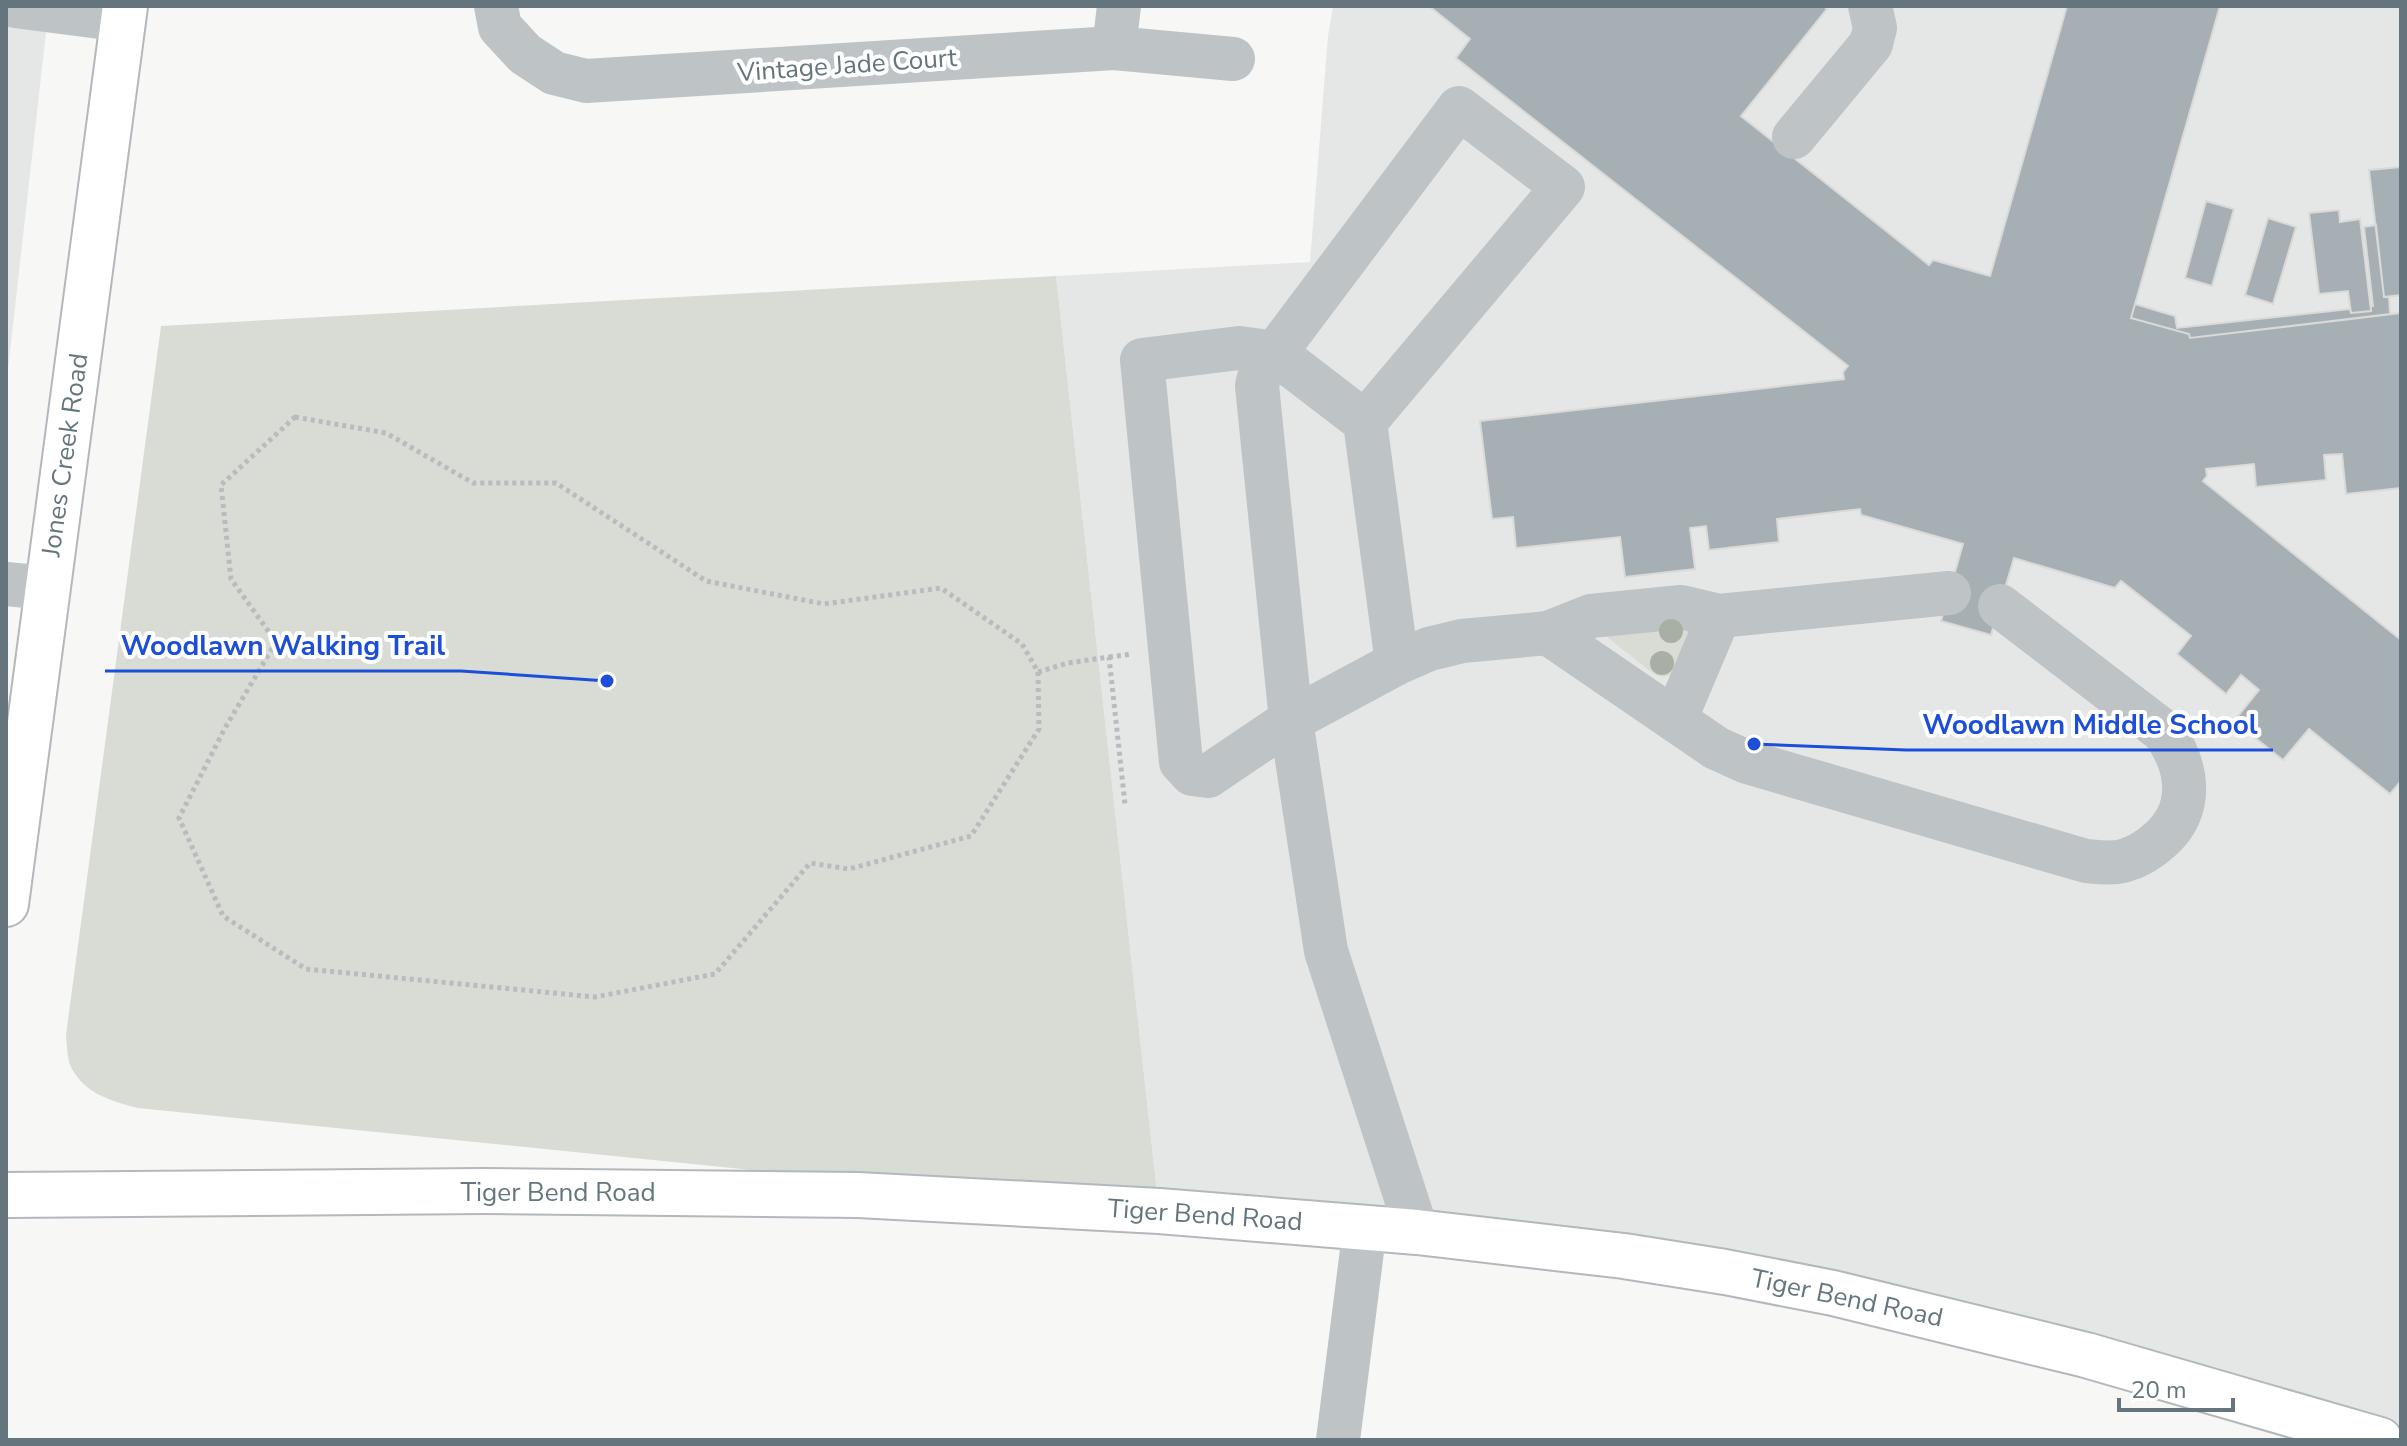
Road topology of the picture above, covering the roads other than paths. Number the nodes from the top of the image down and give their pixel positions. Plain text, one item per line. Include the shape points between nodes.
1 (15, 6) edge
2 (496, 6) edge
3 (1870, 6) edge
4 (124, 13) edge
5 (1117, 27) edge
6 (1233, 59) dead end
7 (1794, 137) dead end
8 (1275, 353) junction
9 (1365, 422) junction
10 (27, 586) edge
11 (1949, 593) dead end
12 (2000, 606) dead end
13 (1719, 616) junction
14 (1548, 633) junction
15 (1397, 663) junction
16 (1291, 720) junction
17 (1675, 720) junction
18 (12, 823) edge
19 (6, 904) edge
20 (6, 1195) edge
21 (1365, 1227) junction
22 (1417, 1232) junction
23 (1338, 1440) edge
24 (2380, 1440) edge

1 - 4 street
2 - 5 street, Vintage Jade Court via 500,27 525,54 554,73 586,81
3 - 7 street via 1875,28 1871,44
4 - 10 main road, Jones Creek Road
5 - 6 street, Vintage Jade Court
8 - 9 street
8 - 9 street via 1459,108 1563,187
8 - 16 street via 1257,386
8 - 16 street via 1239,348 1142,360 1181,762 1192,774 1208,776
9 - 15 street
10 - 18 main road, Jones Creek Road
11 - 13 street
12 - 17 street via 2163,731 2175,747 2185,798 2168,833 2148,851 2124,861 2086,861 1747,762
13 - 14 street via 1681,607 1591,616
13 - 17 street
14 - 15 street via 1462,641
14 - 17 street
15 - 16 street
16 - 22 street via 1326,951
18 - 19 main road, Jones Creek Road
20 - 21 main road, Tiger Bend Road via 842,1195
21 - 22 main road, Tiger Bend Road
21 - 23 street
22 - 24 main road, Tiger Bend Road via 1624,1256 1833,1293 2086,1355

